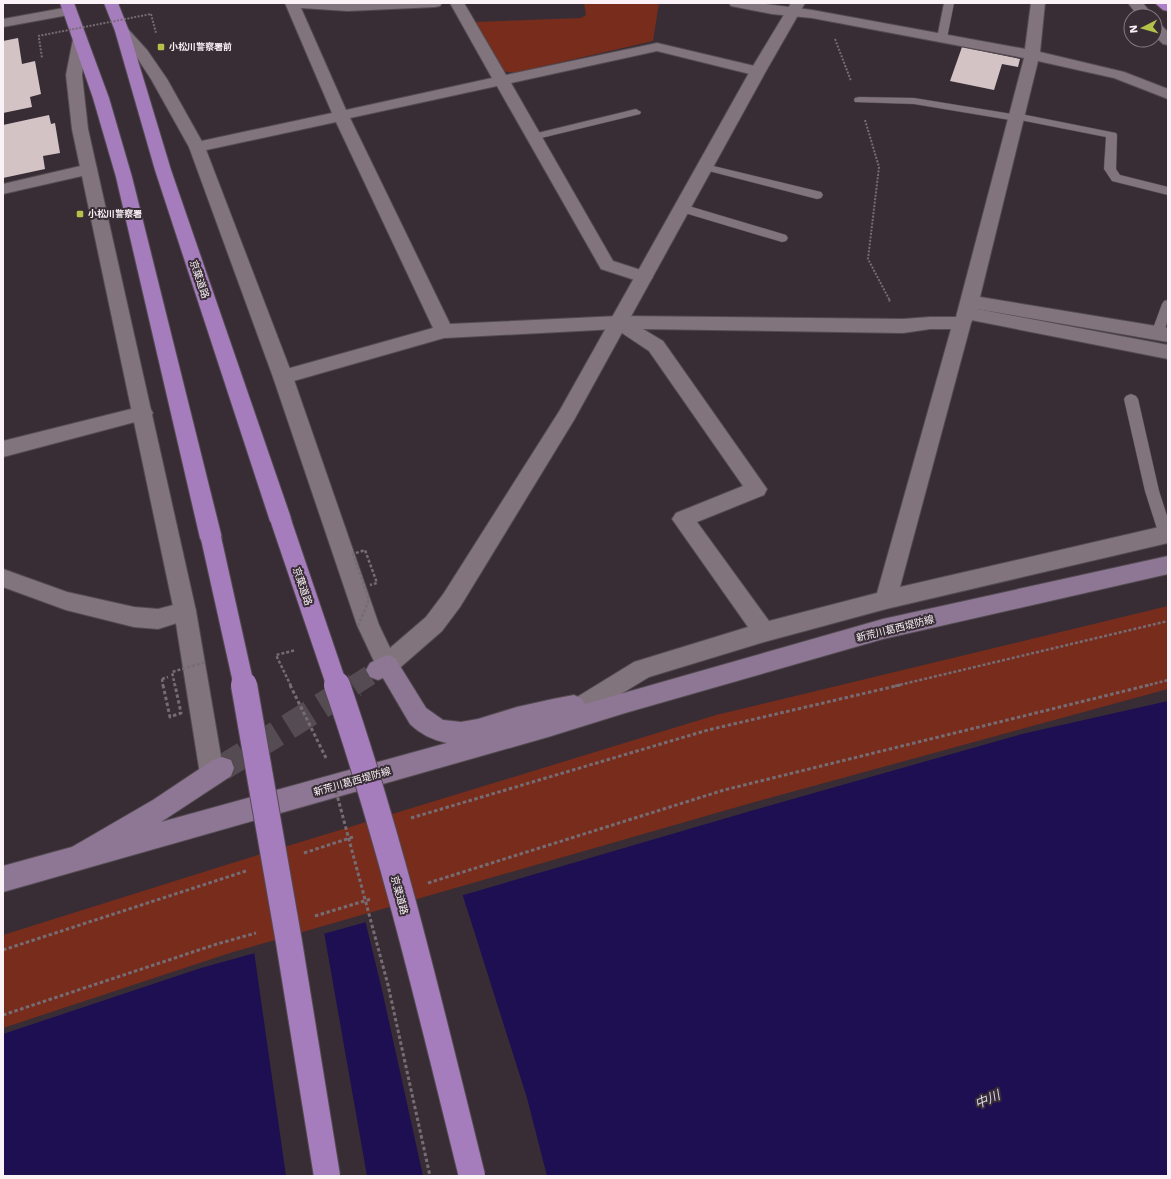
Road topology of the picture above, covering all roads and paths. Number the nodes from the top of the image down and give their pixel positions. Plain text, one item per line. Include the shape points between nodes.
1 (111, 3) edge
2 (292, 3) edge
3 (295, 3) edge
4 (435, 3) edge
5 (457, 3) edge
6 (736, 3) edge
7 (949, 3) edge
8 (1038, 3) edge
9 (1162, 3) edge
10 (389, 4) edge
11 (68, 7) edge
12 (1168, 7) edge
13 (795, 8) edge
14 (826, 16) junction
15 (3, 23) edge
16 (122, 32) junction
17 (157, 37) dead end
18 (80, 38) junction
19 (942, 38) junction
20 (1032, 55) junction
21 (42, 58) dead end
22 (758, 72) junction
23 (501, 82) junction
24 (1168, 94) edge
25 (859, 100) junction
26 (636, 112) dead end
27 (341, 115) junction
28 (1016, 117) junction
29 (533, 137) junction
30 (197, 147) junction
31 (705, 167) junction
32 (89, 169) junction
33 (3, 189) edge
34 (1168, 191) edge
35 (817, 195) dead end
36 (682, 208) junction
37 (782, 238) dead end
38 (644, 277) junction
39 (1168, 304) edge
40 (966, 312) junction
41 (619, 322) junction
42 (903, 326) junction
43 (444, 331) junction
44 (1163, 335) edge
45 (1168, 352) edge
46 (283, 377) junction
47 (1131, 399) dead end
48 (143, 412) junction
49 (3, 449) edge
50 (1167, 534) edge
51 (1168, 565) edge
52 (3, 578) edge
53 (370, 586) dead end
54 (886, 600) junction
55 (185, 611) junction
56 (1168, 621) edge
57 (358, 626) dead end
58 (764, 632) junction
59 (302, 649) dead end
60 (206, 662) dead end
61 (383, 667) junction
62 (162, 679) dead end
63 (1168, 680) edge
64 (626, 702) junction
65 (584, 704) junction
66 (326, 759) dead end
67 (217, 771) joint
68 (332, 773) dead end
69 (405, 820) dead end
70 (360, 835) dead end
71 (300, 854) dead end
72 (77, 858) junction
73 (247, 871) dead end
74 (3, 879) edge
75 (427, 883) dead end
76 (374, 898) dead end
77 (307, 918) dead end
78 (262, 931) dead end
79 (3, 950) edge
80 (3, 1015) edge
81 (327, 1176) edge
82 (430, 1176) edge
83 (472, 1176) edge

1 - 16 highway, 京葉道路
2 - 27 street
3 - 10 street via 348,7
4 - 10 street
5 - 23 street
6 - 13 street via 772,10
7 - 19 lane
8 - 20 street
9 - 12 highway
11 - 15 street
11 - 18 highway
13 - 14 street
13 - 22 street
14 - 19 street
14 - 25 path
16 - 30 street via 147,60
16 - 83 highway, 京葉道路, bridge via 136,86 161,162 362,757 422,977
17 - 21 path, bridge via 151,14 38,36
18 - 32 street via 74,76 76,103
18 - 81 highway, bridge via 124,177 211,538 245,695
19 - 20 street
20 - 24 street via 1119,75
20 - 28 street
22 - 23 street via 657,47
22 - 31 street
23 - 27 street
23 - 29 street
25 - 28 lane via 914,101
25 - 42 path via 879,166 868,259
26 - 29 lane
27 - 30 street
27 - 43 street
28 - 34 lane via 1112,135 1110,169 1116,178
28 - 40 street
29 - 38 street via 607,265
30 - 46 street
31 - 35 lane
31 - 36 street
32 - 33 street
32 - 48 street
36 - 37 lane
36 - 38 street
38 - 41 street
39 - 44 lane
40 - 42 street via 930,324
40 - 44 street
40 - 45 street
40 - 54 street
41 - 42 street
41 - 43 street
41 - 58 street via 656,346 757,489 683,519
41 - 61 street via 567,415 452,600 434,624
43 - 46 street
46 - 61 street
47 - 50 lane via 1152,491
48 - 49 street
48 - 55 street
50 - 54 street
51 - 64 main road, 新荒川葛西堤防線 via 883,629
52 - 55 street via 66,601 134,617 158,619
53 - 57 path, bridge via 377,583 365,550 353,554 369,600
54 - 58 street
55 - 67 street
56 - 69 path via 708,730
58 - 65 street via 642,669
59 - 66 path via 276,655
60 - 62 path, bridge via 172,672 181,713 170,717
61 - 65 main road, 新荒川葛西堤防線 via 425,723 434,729 453,733 473,731 540,712
63 - 75 path via 724,790
64 - 65 main road, 新荒川葛西堤防線
64 - 72 main road, 新荒川葛西堤防線
67 - 72 main road, 新荒川葛西堤防線 via 162,808
68 - 82 path, bridge via 388,985
70 - 71 path
72 - 74 main road, 新荒川葛西堤防線
73 - 79 path
76 - 77 path
78 - 80 path

